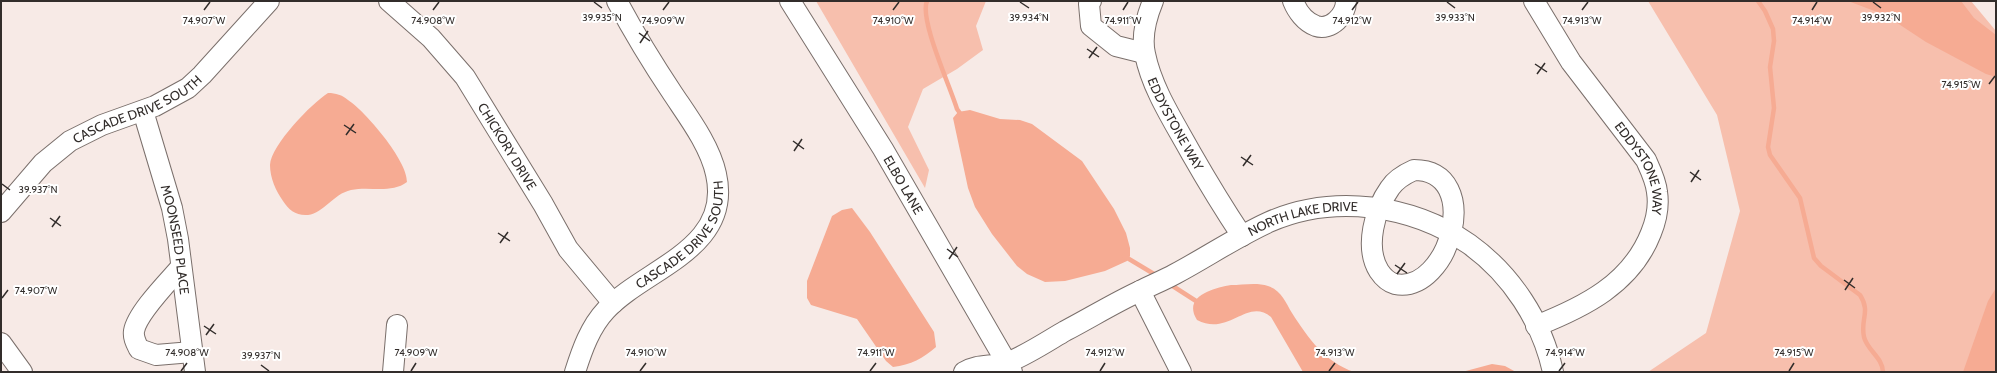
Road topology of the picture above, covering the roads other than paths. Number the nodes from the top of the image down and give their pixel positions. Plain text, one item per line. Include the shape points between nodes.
1 (269, 1) edge
2 (390, 1) edge
3 (617, 1) edge
4 (790, 1) edge
5 (1091, 1) edge
6 (1153, 1) edge
7 (1293, 1) edge
8 (1346, 1) edge
9 (1534, 1) edge
10 (1144, 53) junction
11 (143, 110) junction
12 (1380, 209) junction
13 (1, 212) edge
14 (1450, 233) junction
15 (1242, 236) junction
16 (182, 267) junction
17 (1140, 291) junction
18 (613, 303) junction
19 (397, 325) dead end
20 (1536, 326) junction
21 (1, 343) edge
22 (192, 352) junction
23 (1007, 369) edge
24 (22, 372) edge
25 (195, 372) edge
26 (393, 372) edge
27 (575, 372) edge
28 (964, 372) edge
29 (1181, 372) edge
30 (1553, 372) edge

1 - 11 street, CASCADE DRIVE SOUTH via 188,88
2 - 18 street, CHICKORY DRIVE via 431,38 465,77 568,249
3 - 18 street, CASCADE DRIVE SOUTH via 702,141 716,174 718,191 716,208 700,239 687,251 630,288
4 - 23 street, ELBO LANE via 883,149
5 - 10 street via 1091,26 1116,46
6 - 10 street, EDDYSTONE WAY via 1147,17
7 - 8 street via 1305,20 1317,27 1331,25 1341,18
9 - 20 street, EDDYSTONE WAY via 1571,62 1646,160 1658,193 1653,227 1644,248 1628,272 1602,294
10 - 15 street, EDDYSTONE WAY via 1156,87 1182,138
11 - 13 street, CASCADE DRIVE SOUTH via 86,132 56,151
11 - 16 street, MOONSEED PLACE via 168,193
12 - 14 street, NORTH LAKE DRIVE via 1420,218
12 - 14 street via 1384,197 1397,180 1414,170 1424,170 1442,180 1449,188 1454,209
12 - 14 street via 1371,244 1376,266 1391,283 1413,284 1423,278 1438,262
12 - 15 street, NORTH LAKE DRIVE via 1311,209 1270,222
14 - 20 street, NORTH LAKE DRIVE via 1478,251 1511,282
15 - 17 street, NORTH LAKE DRIVE via 1174,275
16 - 22 street, MOONSEED PLACE
16 - 22 street via 143,312 134,332 139,349 156,355
17 - 23 street, NORTH LAKE DRIVE
17 - 29 street
18 - 27 street, CASCADE DRIVE SOUTH via 595,324
19 - 26 street
20 - 30 street, NORTH LAKE DRIVE
21 - 24 street
22 - 25 street, MOONSEED PLACE
23 - 28 street via 972,367

